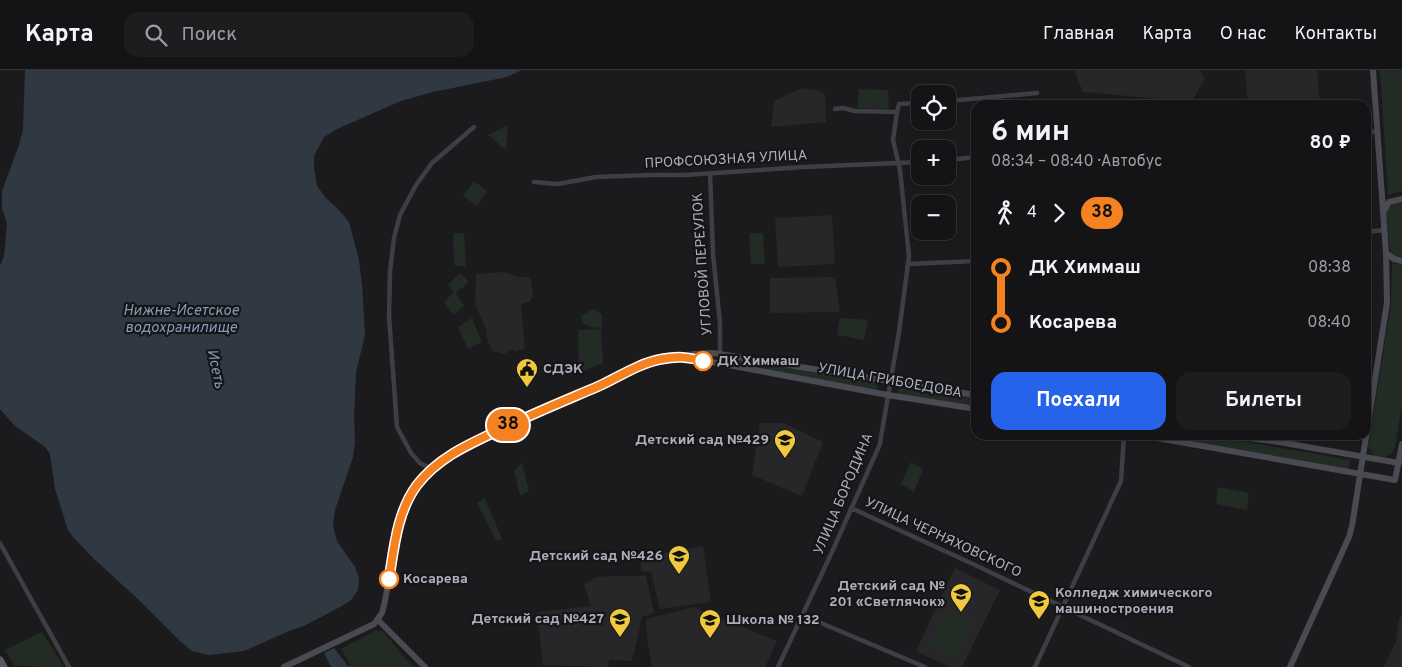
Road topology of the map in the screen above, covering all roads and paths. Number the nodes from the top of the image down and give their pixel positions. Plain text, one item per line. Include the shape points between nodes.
1 (1373, 70) edge
2 (1037, 93) dead end
3 (956, 100) edge
4 (911, 103) edge
5 (835, 109) dead end
6 (897, 112) junction
7 (474, 127) dead end
8 (1371, 132) edge
9 (1378, 132) junction
10 (971, 158) edge
11 (956, 159) edge
12 (911, 163) edge
13 (899, 164) junction
14 (710, 173) junction
15 (534, 182) dead end
16 (1402, 199) edge
17 (1383, 212) junction
18 (1384, 230) junction
19 (1371, 231) edge
20 (1386, 253) junction
21 (971, 261) edge
22 (1402, 262) edge
23 (908, 264) junction
24 (720, 354) junction
25 (681, 356) junction
26 (889, 380) junction
27 (971, 394) edge
28 (888, 395) junction
29 (1371, 396) edge
30 (971, 407) edge
31 (1124, 440) edge
32 (1168, 440) edge
33 (1258, 440) edge
34 (1365, 440) edge
35 (1402, 444) edge
36 (1363, 456) junction
37 (1400, 464) edge
38 (431, 469) junction
39 (1362, 474) junction
40 (1399, 480) edge
41 (851, 508) junction
42 (0, 543) edge
43 (1063, 607) junction
44 (802, 615) junction
45 (378, 620) junction
46 (0, 660) edge
47 (4, 667) edge
48 (69, 667) edge
49 (284, 667) edge
50 (425, 667) edge
51 (778, 667) edge
52 (925, 667) edge
53 (1035, 667) edge
54 (1189, 667) edge
55 (1290, 667) edge

1 - 9 main road
2 - 3 street
4 - 6 street via 899,104
5 - 6 street
6 - 13 street, УЛИЦА БОРОДИНА via 893,140
7 - 38 street via 432,163 416,185 400,215 394,238 389,316 397,427 411,453
8 - 9 street
9 - 17 main road
10 - 11 street
12 - 13 street, ПРОФСОЮЗНАЯ УЛИЦА
13 - 14 street, ПРОФСОЮЗНАЯ УЛИЦА
13 - 23 street, УЛИЦА БОРОДИНА
14 - 15 street, ПРОФСОЮЗНАЯ УЛИЦА via 596,177 558,184
14 - 24 street, УГЛОВОЙ ПЕРЕУЛОК
16 - 17 main road via 1389,202
17 - 18 main road
18 - 19 street
18 - 20 main road
20 - 22 main road
20 - 29 main road via 1387,303
21 - 23 street
23 - 26 street, УЛИЦА БОРОДИНА
24 - 25 main road, УЛИЦА ГРИБОЕДОВА via 709,352
24 - 26 main road, УЛИЦА ГРИБОЕДОВА
25 - 28 main road, УЛИЦА ГРИБОЕДОВА
25 - 38 main road, УЛИЦА ГРИБОЕДОВА via 651,362 513,423 460,449
26 - 27 main road, УЛИЦА ГРИБОЕДОВА
26 - 28 street, УЛИЦА БОРОДИНА
28 - 30 main road, УЛИЦА ГРИБОЕДОВА
28 - 41 street, УЛИЦА БОРОДИНА via 880,444
31 - 43 street via 1121,481
32 - 39 main road
33 - 36 main road
34 - 36 main road
35 - 37 main road
36 - 37 main road
36 - 39 main road
37 - 40 main road
38 - 45 main road, УЛИЦА ГРИБОЕДОВА via 417,486 402,514 385,601
39 - 40 main road
39 - 55 main road via 1349,537
41 - 43 street, УЛИЦА ЧЕРНЯХОВСКОГО
41 - 44 street, УЛИЦА БОРОДИНА
42 - 48 street
43 - 53 street
43 - 54 street, УЛИЦА ЧЕРНЯХОВСКОГО
44 - 51 street, УЛИЦА БОРОДИНА
44 - 52 street
45 - 49 main road
45 - 50 main road
46 - 47 main road

